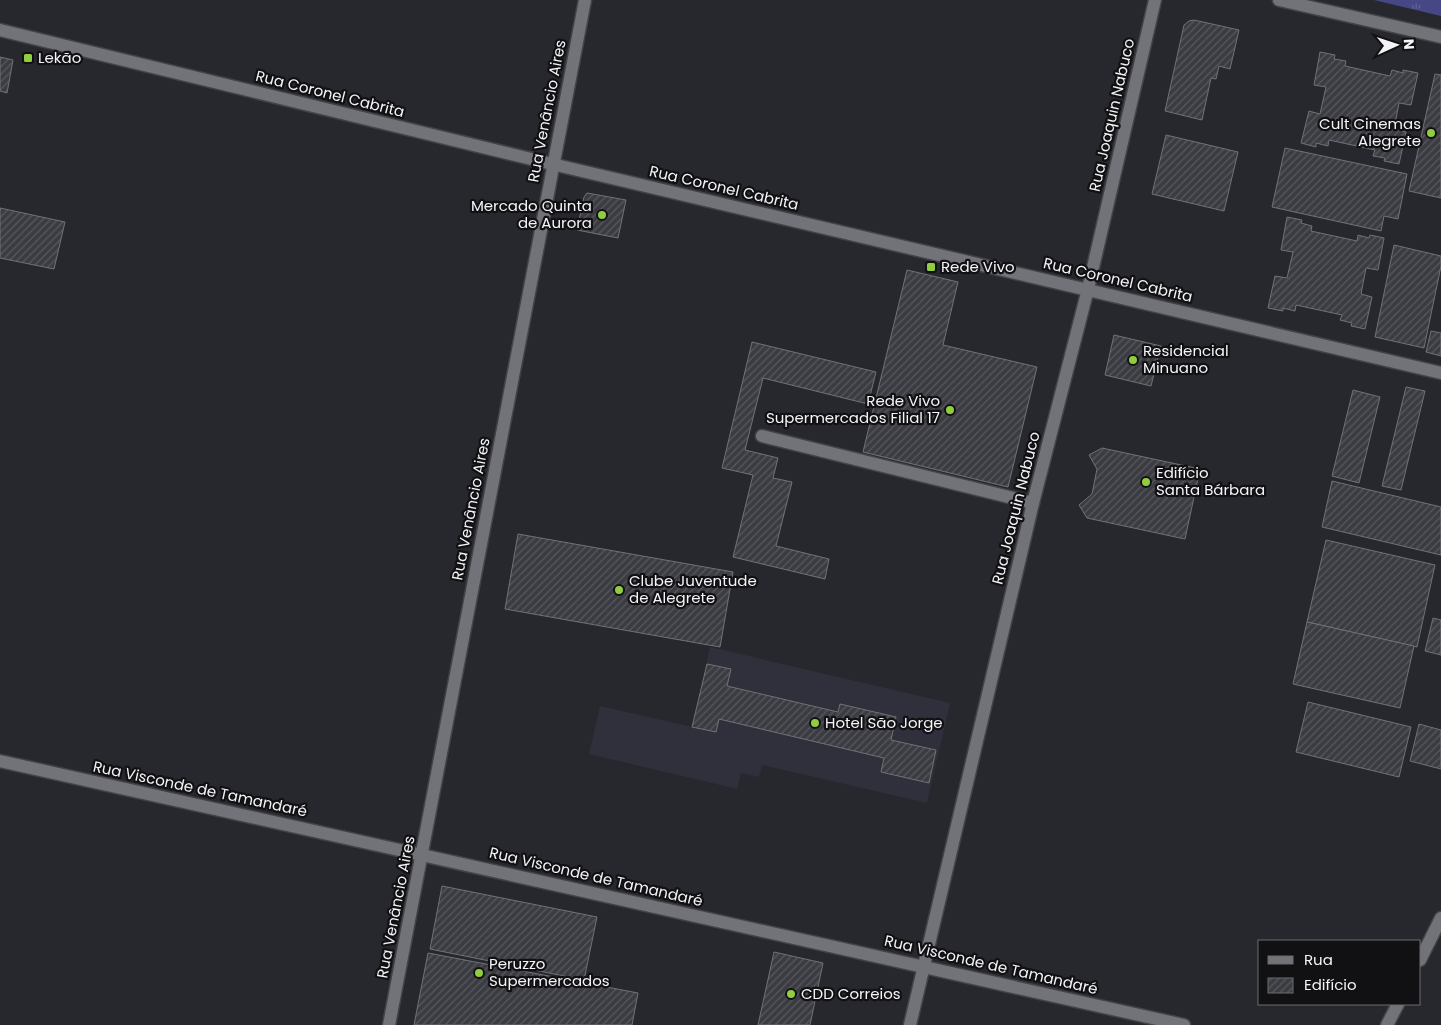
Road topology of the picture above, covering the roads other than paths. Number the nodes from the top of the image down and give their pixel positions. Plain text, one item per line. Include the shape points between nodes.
1 (586, 0) edge
2 (1155, 0) edge
3 (1279, 0) edge
4 (0, 30) edge
5 (1441, 37) edge
6 (552, 164) junction
7 (1088, 289) junction
8 (1441, 373) edge
9 (762, 436) dead end
10 (1033, 503) junction
11 (0, 761) edge
12 (423, 855) junction
13 (1441, 918) edge
14 (1421, 958) edge
15 (924, 967) junction
16 (1397, 1005) edge
17 (389, 1025) edge
18 (910, 1025) edge
19 (1184, 1025) edge
20 (1387, 1025) edge

1 - 6 street, Rua Venâncio Aires
2 - 7 street, Rua Joaquin Nabuco
3 - 5 street
4 - 6 street, Rua Coronel Cabrita
6 - 7 street, Rua Coronel Cabrita
6 - 12 street, Rua Venâncio Aires
7 - 8 street, Rua Coronel Cabrita
7 - 10 street, Rua Joaquin Nabuco
9 - 10 street
10 - 15 street, Rua Joaquin Nabuco
11 - 12 street, Rua Visconde de Tamandaré
12 - 15 street, Rua Visconde de Tamandaré
12 - 17 street, Rua Venâncio Aires
13 - 14 street
15 - 18 street, Rua Joaquin Nabuco
15 - 19 street, Rua Visconde de Tamandaré
16 - 20 street

